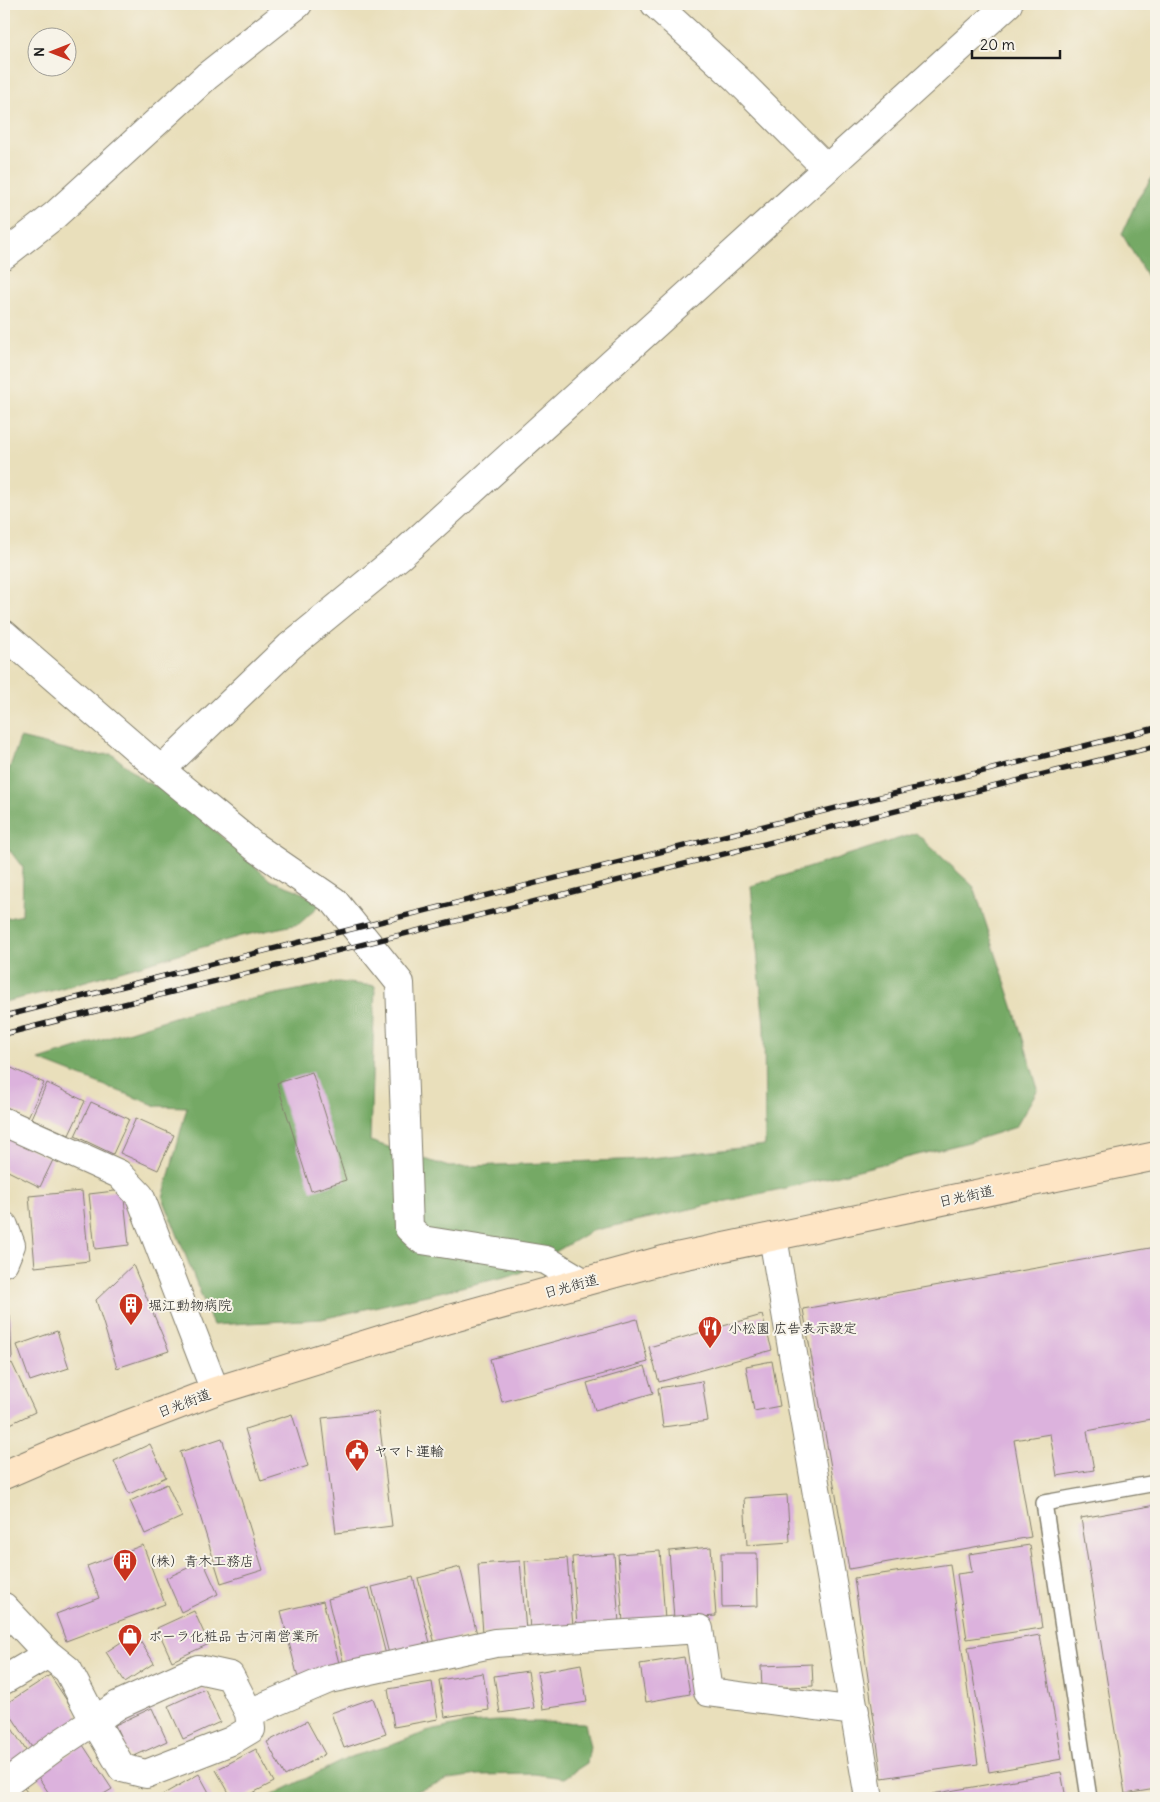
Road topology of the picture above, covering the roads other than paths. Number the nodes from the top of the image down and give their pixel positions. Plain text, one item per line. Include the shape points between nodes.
1 (298, 4) edge
2 (654, 4) edge
3 (1008, 4) edge
4 (826, 168) junction
5 (4, 255) edge
6 (4, 634) edge
7 (161, 770) junction
8 (4, 1122) edge
9 (1156, 1156) edge
10 (4, 1226) edge
11 (773, 1237) junction
12 (4, 1262) edge
13 (583, 1282) junction
14 (215, 1391) junction
15 (4, 1475) edge
16 (1156, 1483) edge
17 (4, 1607) edge
18 (48, 1654) junction
19 (4, 1680) edge
20 (855, 1712) junction
21 (249, 1713) junction
22 (95, 1722) junction
23 (4, 1785) edge
24 (869, 1798) edge
25 (1089, 1798) edge

1 - 5 street via 207,76 55,215
2 - 4 street via 737,79
3 - 4 street
4 - 7 street via 400,556 290,646
6 - 7 street
7 - 13 street via 255,847 334,901 400,983 409,1228 422,1240 546,1260
8 - 14 street via 119,1174 140,1196
9 - 11 main road, 日光街道
10 - 12 street via 11,1245
11 - 13 main road, 日光街道 via 667,1259
11 - 20 street
13 - 14 main road, 日光街道 via 428,1325
14 - 15 main road, 日光街道
16 - 25 lane via 1044,1503
17 - 18 street
18 - 19 street
18 - 22 street via 68,1670
20 - 21 street via 708,1692 699,1629 496,1643 329,1679
20 - 24 street
21 - 22 street via 230,1676 198,1669 118,1705
21 - 22 street via 251,1729 231,1741 146,1774 122,1768
22 - 23 street

